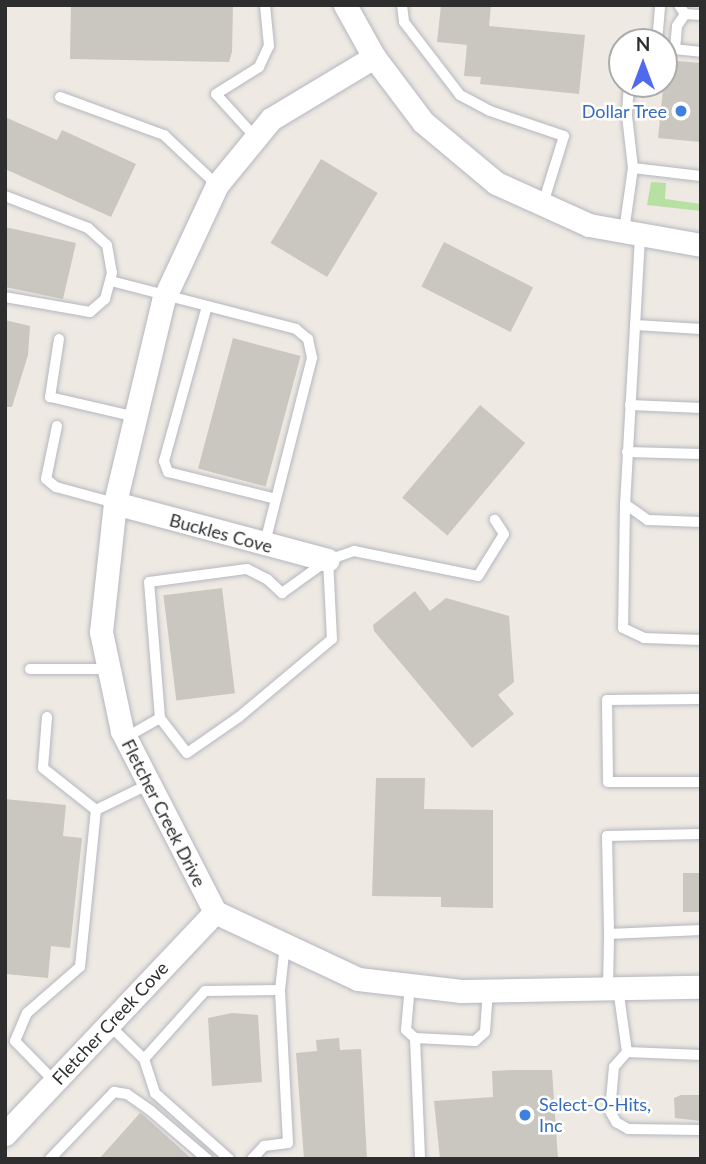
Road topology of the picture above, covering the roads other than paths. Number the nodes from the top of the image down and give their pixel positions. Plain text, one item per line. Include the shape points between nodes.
1 (265, 5) edge
2 (345, 5) edge
3 (402, 5) edge
4 (660, 5) edge
5 (682, 10) edge
6 (701, 15) edge
7 (658, 28) edge
8 (676, 28) edge
9 (678, 50) edge
10 (701, 52) edge
11 (373, 57) junction
12 (60, 97) dead end
13 (628, 98) edge
14 (256, 138) junction
15 (634, 168) junction
16 (701, 176) edge
17 (217, 185) junction
18 (5, 196) edge
19 (542, 207) junction
20 (631, 236) junction
21 (701, 245) edge
22 (111, 281) junction
23 (166, 295) junction
24 (5, 297) edge
25 (206, 306) junction
26 (635, 325) junction
27 (701, 329) edge
28 (59, 339) dead end
29 (630, 405) junction
30 (701, 408) edge
31 (136, 417) junction
32 (57, 426) dead end
33 (628, 452) junction
34 (701, 454) edge
35 (276, 499) junction
36 (115, 503) junction
37 (625, 504) junction
38 (495, 520) dead end
39 (701, 522) edge
40 (264, 545) junction
41 (328, 560) junction
42 (701, 640) edge
43 (30, 669) dead end
44 (109, 669) junction
45 (701, 698) edge
46 (47, 717) dead end
47 (160, 718) junction
48 (125, 738) junction
49 (701, 782) edge
50 (147, 785) junction
51 (96, 810) junction
52 (701, 834) edge
53 (215, 912) junction
54 (701, 930) edge
55 (609, 934) junction
56 (285, 945) junction
57 (410, 985) junction
58 (701, 987) edge
59 (613, 988) junction
60 (280, 990) junction
61 (488, 990) junction
62 (109, 1024) junction
63 (415, 1038) junction
64 (627, 1052) junction
65 (701, 1055) edge
66 (144, 1059) junction
67 (55, 1082) junction
68 (701, 1130) edge
69 (5, 1134) edge
70 (50, 1159) edge
71 (207, 1159) edge
72 (229, 1159) edge
73 (251, 1159) edge
74 (420, 1159) edge

1 - 14 lane via 269,46 259,67 216,94
2 - 11 street
3 - 19 lane via 404,22 460,95 490,111 564,136
4 - 7 lane
5 - 6 lane
5 - 8 lane
9 - 10 lane
11 - 14 street, Fletcher Creek Drive via 271,119
11 - 19 street via 423,122 496,183
12 - 17 lane via 164,135
13 - 15 lane
14 - 17 street, Fletcher Creek Drive
15 - 16 lane
15 - 20 lane
17 - 23 street, Fletcher Creek Drive
18 - 22 lane via 101,237 111,259
19 - 20 street
20 - 21 street
20 - 26 lane
22 - 23 lane
22 - 24 lane via 105,299 90,312
23 - 25 lane
23 - 31 street, Fletcher Creek Drive
25 - 35 lane via 296,329 308,340 312,358
25 - 35 lane via 164,461 168,471
26 - 27 lane
26 - 29 lane
28 - 31 lane via 50,397
29 - 30 lane
29 - 33 lane
31 - 36 street, Fletcher Creek Drive
32 - 36 lane via 46,479 56,487
33 - 34 lane
33 - 37 lane
35 - 40 lane
36 - 40 street, Buckles Cove
36 - 44 street, Fletcher Creek Drive via 101,632
37 - 39 lane via 648,520
37 - 42 lane via 623,628 644,638
38 - 41 lane via 504,534 478,576 354,551
40 - 41 street, Buckles Cove
41 - 47 lane via 332,639 239,717 187,753
41 - 47 lane via 282,593 247,569 149,582
43 - 44 lane
44 - 48 street, Fletcher Creek Drive
45 - 49 lane via 607,700 608,782
46 - 51 lane via 43,768
47 - 48 lane
48 - 50 street, Fletcher Creek Drive
50 - 51 lane
50 - 53 street, Fletcher Creek Drive
51 - 67 lane via 80,967 27,1013 15,1041
52 - 55 lane via 607,836
53 - 56 street
53 - 62 street, Fletcher Creek Cove
54 - 55 lane
55 - 59 lane
56 - 57 street via 358,979
56 - 60 lane
57 - 61 street
57 - 63 lane via 406,1030
58 - 59 street
59 - 61 street
59 - 64 lane
60 - 66 lane via 205,992
60 - 73 lane via 288,1143 264,1146
61 - 63 lane via 485,1032 475,1041
62 - 66 lane
62 - 67 street, Fletcher Creek Cove
63 - 74 lane
64 - 65 lane
64 - 68 lane via 614,1067 610,1111 616,1122 628,1129
66 - 72 lane via 155,1093
67 - 69 street, Fletcher Creek Cove
70 - 71 lane via 114,1092 127,1094 152,1111

